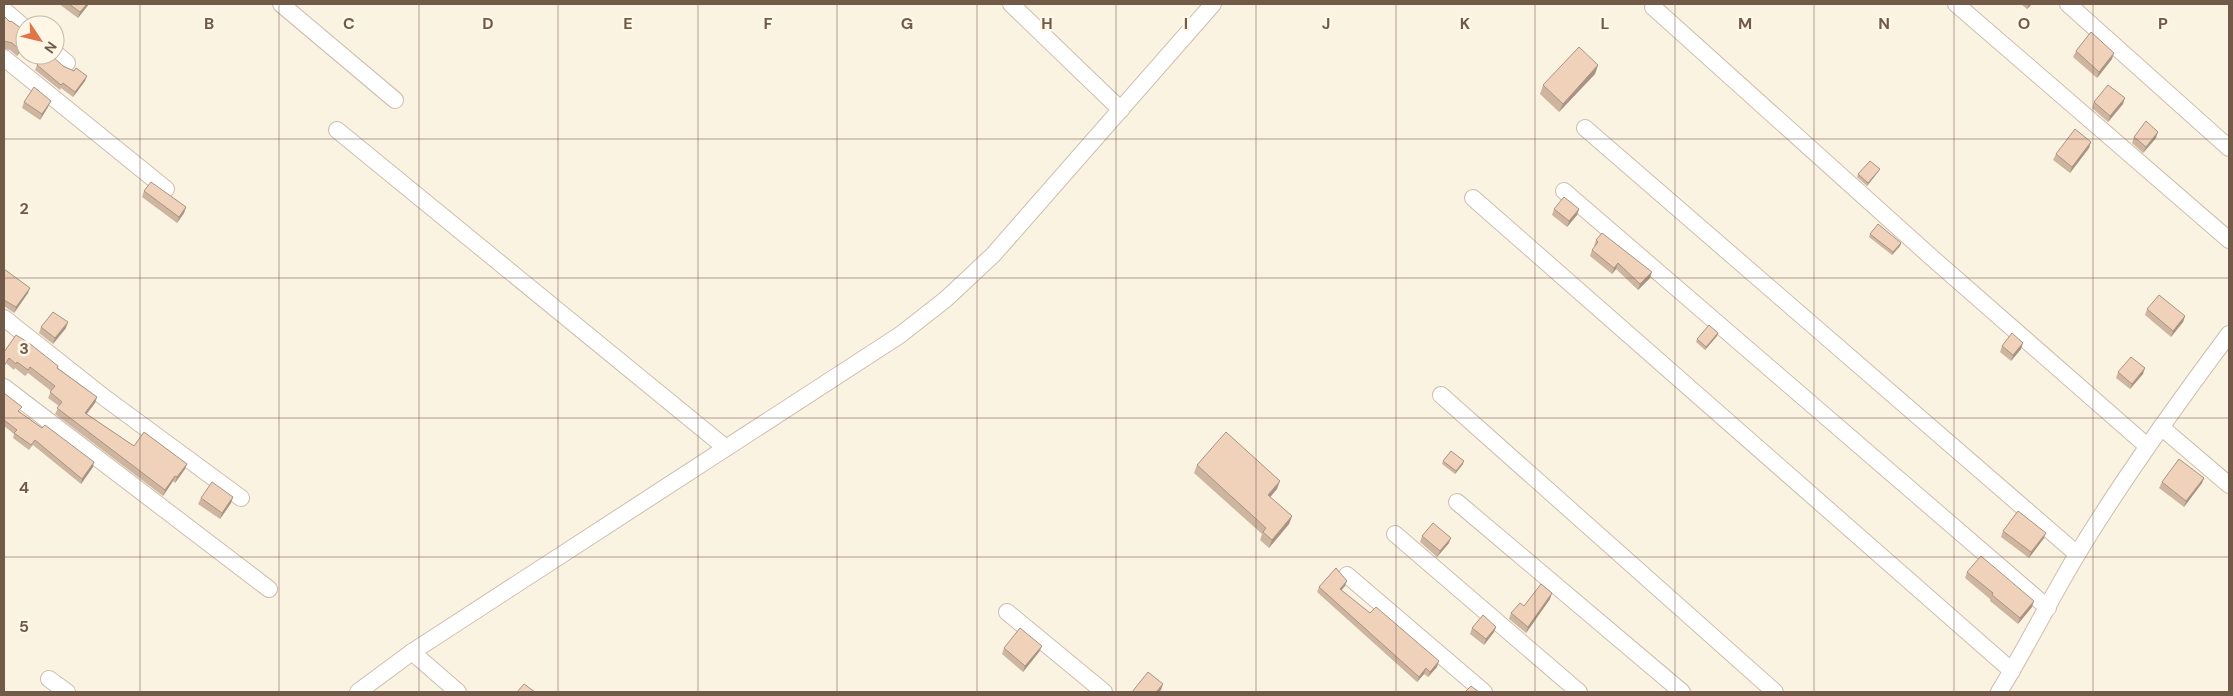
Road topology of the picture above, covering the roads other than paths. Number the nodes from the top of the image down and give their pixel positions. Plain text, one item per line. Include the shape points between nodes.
1 (281, 4) edge
2 (1012, 4) edge
3 (1213, 4) edge
4 (1956, 4) edge
5 (2068, 4) edge
6 (1653, 7) dead end
7 (4, 10) edge
8 (15, 19) edge
9 (4, 58) edge
10 (395, 100) dead end
11 (1121, 110) junction
12 (1585, 128) dead end
13 (336, 130) dead end
14 (2229, 148) edge
15 (166, 189) dead end
16 (1564, 191) dead end
17 (1473, 198) dead end
18 (2229, 240) edge
19 (4, 318) edge
20 (2229, 334) edge
21 (4, 388) edge
22 (1441, 395) dead end
23 (2161, 427) junction
24 (2147, 446) junction
25 (726, 448) junction
26 (2229, 485) edge
27 (241, 498) dead end
28 (1457, 502) dead end
29 (1395, 534) dead end
30 (2077, 554) junction
31 (1348, 575) dead end
32 (269, 589) dead end
33 (2048, 608) junction
34 (1007, 612) dead end
35 (418, 658) junction
36 (2012, 671) junction
37 (49, 679) dead end
38 (68, 692) edge
39 (358, 692) edge
40 (458, 692) edge
41 (1104, 692) edge
42 (1484, 692) edge
43 (1579, 692) edge
44 (1682, 692) edge
45 (1775, 692) edge
46 (1999, 692) edge

1 - 10 street
2 - 11 street
3 - 11 street
4 - 18 street
5 - 14 street
6 - 24 street
7 - 8 street
9 - 15 street
11 - 25 street via 993,255 946,298 900,336
12 - 30 street
13 - 25 street
16 - 33 street
17 - 36 street
19 - 27 street via 105,398
20 - 23 street
21 - 32 street
22 - 45 street
23 - 24 street
23 - 26 street
24 - 30 street
25 - 35 street
28 - 44 street
29 - 43 street
30 - 33 street
31 - 42 street
33 - 36 street
34 - 41 street
35 - 39 street
35 - 40 street
36 - 46 street
37 - 38 street

